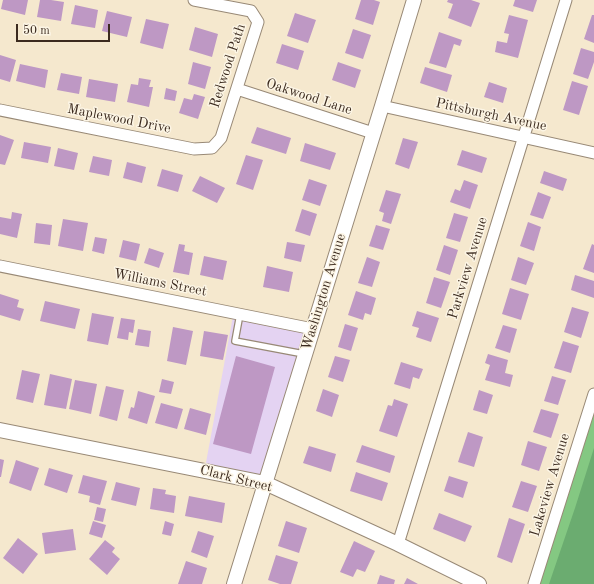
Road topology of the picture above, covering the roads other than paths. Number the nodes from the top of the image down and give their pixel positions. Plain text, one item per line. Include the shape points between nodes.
1 (194, 0) edge
2 (414, 0) edge
3 (566, 0) edge
4 (237, 89) junction
5 (382, 106) junction
6 (0, 110) edge
7 (223, 131) joint
8 (373, 133) junction
9 (524, 138) junction
10 (594, 153) edge
11 (0, 266) edge
12 (240, 314) junction
13 (313, 329) junction
14 (304, 354) junction
15 (594, 394) edge
16 (0, 430) edge
17 (265, 482) junction
18 (398, 544) junction
19 (234, 584) edge
20 (479, 584) edge
21 (534, 584) edge

1 - 4 street, Redwood Path via 251,12 258,22
2 - 5 street, Washington Avenue
3 - 9 street, Parkview Avenue
4 - 7 street, Redwood Path
4 - 8 street, Oakwood Lane
5 - 8 street, Washington Avenue
5 - 9 street, Pittsburgh Avenue
6 - 7 street, Maplewood Drive via 194,149 212,148 221,138
8 - 13 street, Washington Avenue
9 - 10 street, Pittsburgh Avenue
9 - 18 street, Parkview Avenue
11 - 12 street, Williams Street
12 - 13 street, Williams Street
12 - 14 lane via 235,341
13 - 14 street, Washington Avenue
14 - 17 street, Washington Avenue
15 - 21 street, Lakeview Avenue
16 - 17 street, Clark Street
17 - 18 street, Clark Street
17 - 19 street, Washington Avenue
18 - 20 street, Clark Street

